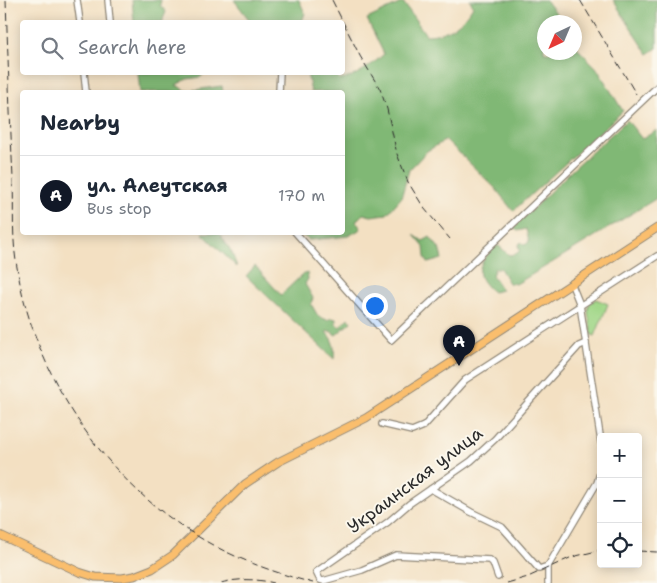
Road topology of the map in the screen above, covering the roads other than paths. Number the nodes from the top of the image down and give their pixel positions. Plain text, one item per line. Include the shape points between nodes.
1 (77, 0) edge
2 (108, 0) edge
3 (80, 20) edge
4 (110, 20) edge
5 (84, 75) edge
6 (280, 75) edge
7 (657, 87) edge
8 (86, 90) edge
9 (279, 90) edge
10 (657, 228) edge
11 (298, 235) edge
12 (657, 256) edge
13 (572, 285) junction
14 (580, 305) junction
15 (586, 343) junction
16 (382, 424) dead end
17 (600, 433) edge
18 (599, 478) edge
19 (431, 489) junction
20 (0, 535) edge
21 (548, 566) junction
22 (498, 578) dead end
23 (548, 583) edge

1 - 3 street
2 - 4 street
5 - 8 street
6 - 9 street
7 - 11 street via 391,340
10 - 13 main road
12 - 14 street
13 - 14 street
13 - 20 main road via 366,418 251,479 173,555 144,573 122,578 95,577
14 - 15 street
14 - 16 street via 465,380 424,426 412,431
15 - 17 street
15 - 19 street, Украинская улица via 579,346 495,439 471,461
18 - 21 street
19 - 21 street via 502,527 539,570
19 - 22 street, Украинская улица via 318,570 316,573 320,580 362,570 394,555 490,560
21 - 23 street

